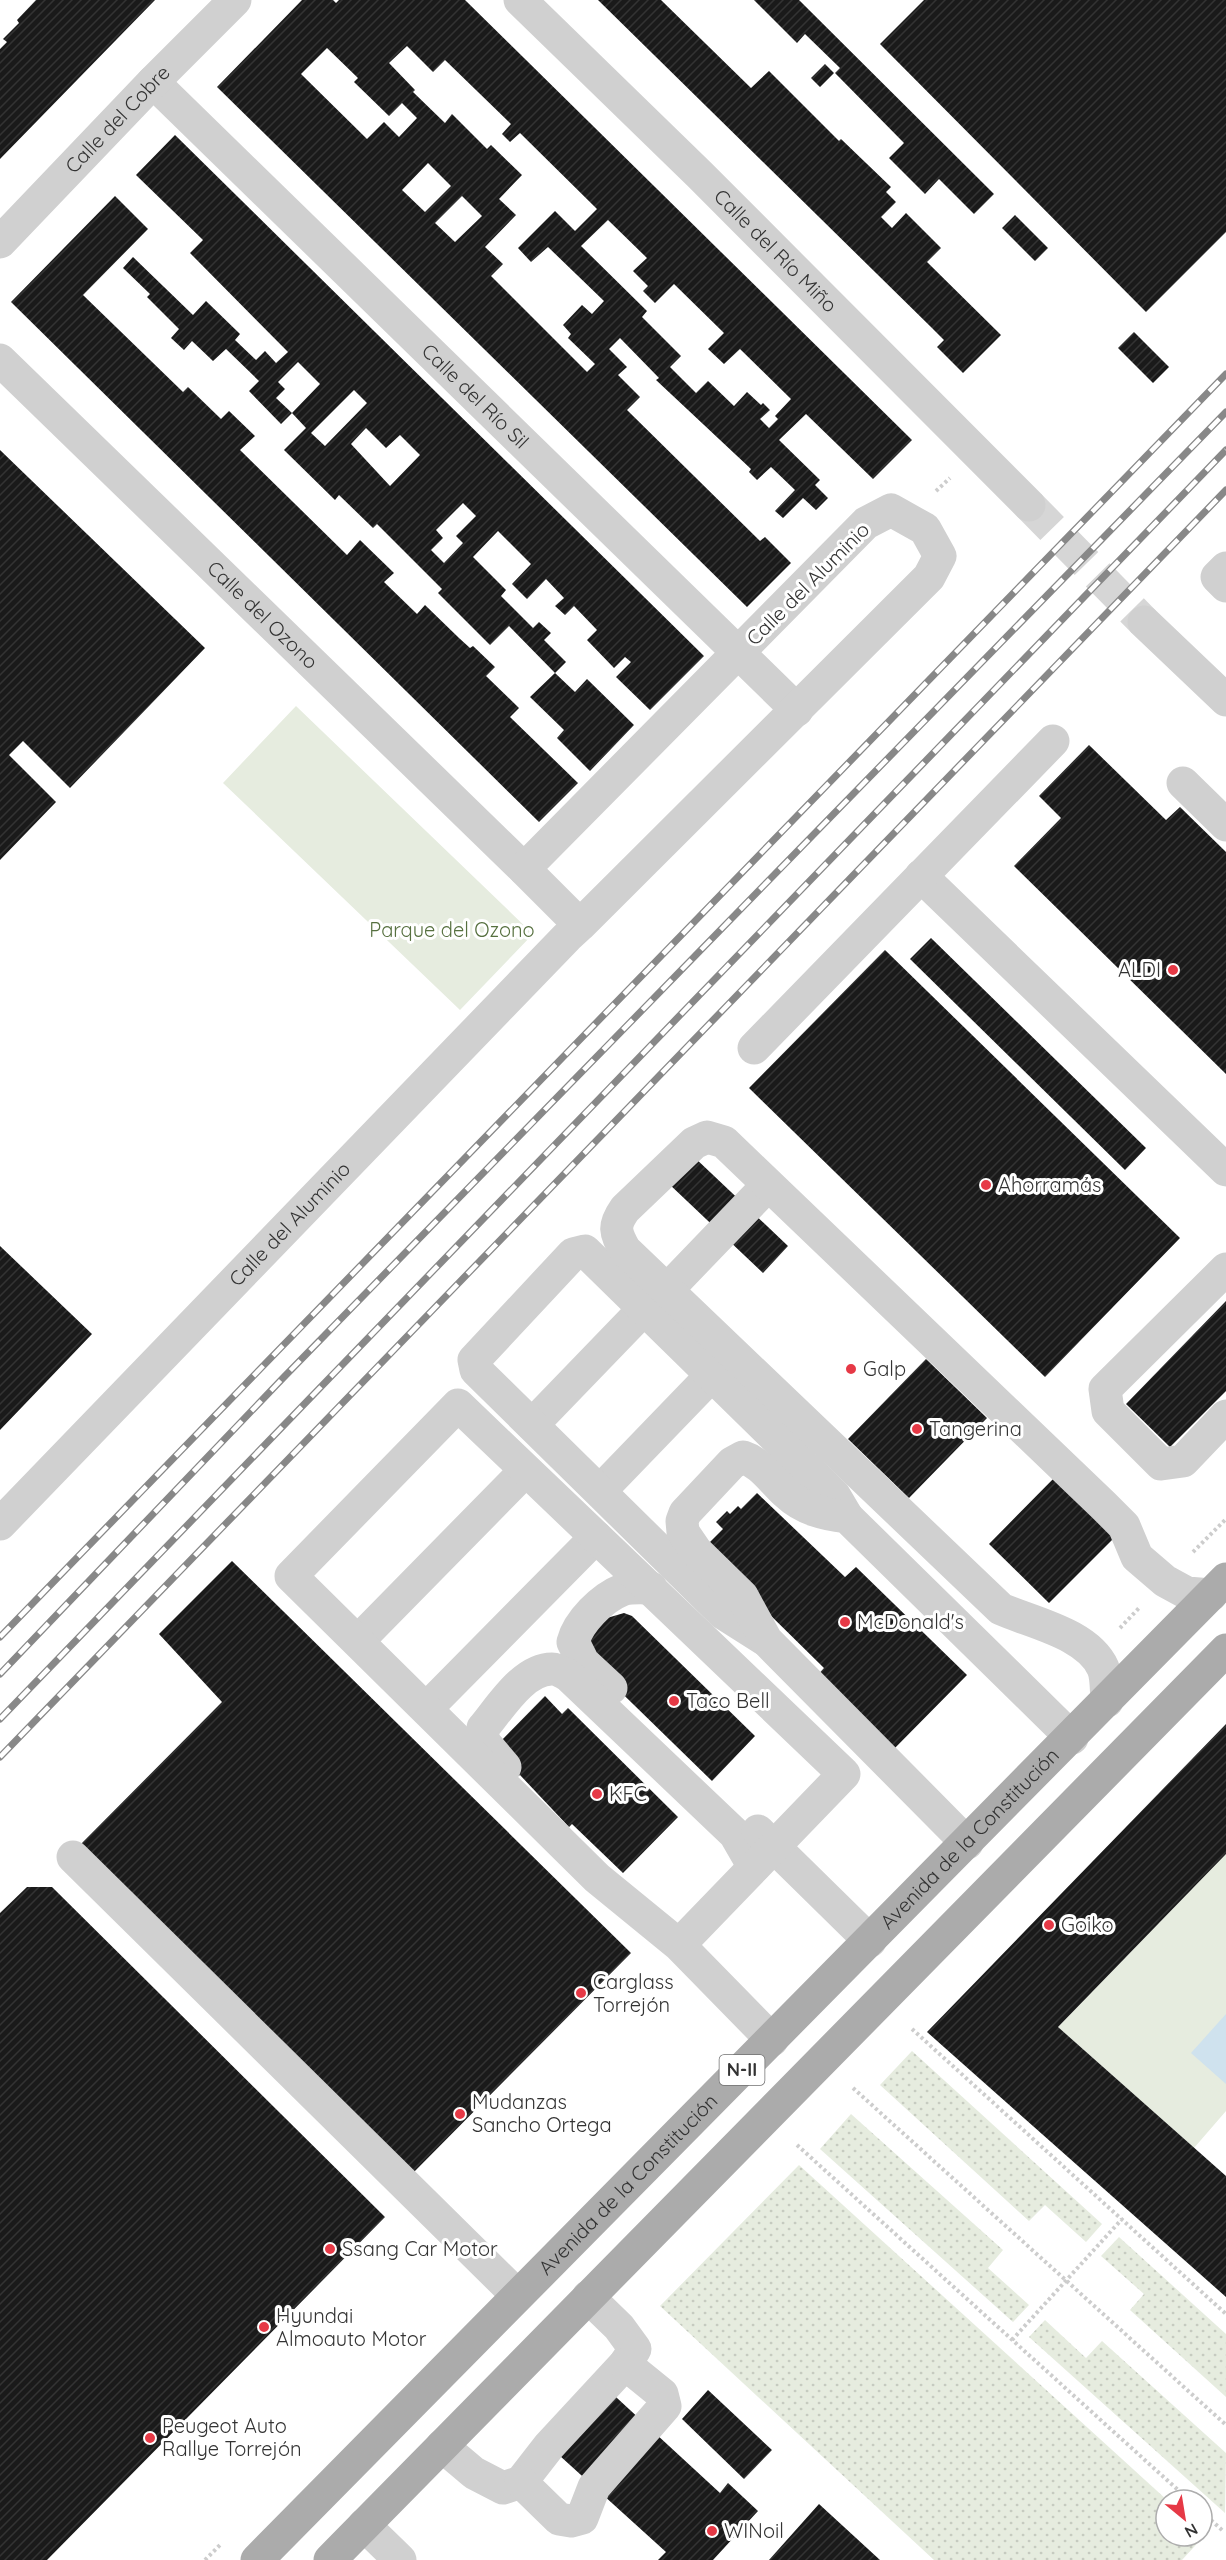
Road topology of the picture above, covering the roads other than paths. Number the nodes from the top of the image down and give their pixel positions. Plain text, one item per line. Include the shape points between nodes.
1 (235, 0) edge
2 (520, 0) edge
3 (153, 82) junction
4 (0, 242) edge
5 (0, 360) edge
6 (1029, 505) tunnel mouth
7 (1226, 568) edge
8 (1226, 586) edge
9 (1144, 622) tunnel mouth
10 (740, 652) junction
11 (1226, 700) edge
12 (797, 710) junction
13 (1053, 741) dead end
14 (1183, 783) dead end
15 (1226, 825) edge
16 (524, 869) junction
17 (921, 876) junction
18 (580, 925) junction
19 (754, 1048) dead end
20 (1226, 1170) edge
21 (768, 1185) junction
22 (1226, 1269) edge
23 (655, 1301) junction
24 (711, 1376) junction
25 (1226, 1416) edge
26 (532, 1425) junction
27 (525, 1471) junction
28 (600, 1491) junction
29 (847, 1517) junction
30 (0, 1524) edge
31 (596, 1537) junction
32 (1218, 1587) edge
33 (651, 1588) junction
34 (766, 1640) junction
35 (358, 1641) junction
36 (1226, 1650) edge
37 (1107, 1701) junction
38 (427, 1708) junction
39 (1072, 1738) junction
40 (967, 1843) junction
41 (764, 1856) junction
42 (73, 1857) dead end
43 (597, 1878) junction
44 (870, 1941) junction
45 (679, 1945) junction
46 (772, 2040) junction
47 (517, 2295) junction
48 (588, 2297) junction
49 (625, 2364) junction
50 (442, 2446) junction
51 (521, 2482) junction
52 (364, 2525) junction
53 (257, 2560) edge
54 (330, 2560) edge
55 (400, 2560) edge

1 - 3 street, Calle del Cobre
2 - 6 street, Calle del Río Miño
3 - 4 street, Calle del Cobre
3 - 10 street, Calle del Río Sil
5 - 16 street, Calle del Ozono
7 - 8 street via 1217,577
9 - 11 street
10 - 12 street, Calle del Río Sil
10 - 12 street, Calle del Aluminio via 866,524 891,510 925,529 940,556 929,577
10 - 16 street, Calle del Aluminio
12 - 18 street, Calle del Aluminio
13 - 17 street
14 - 15 street
16 - 18 street
17 - 19 street
17 - 20 street
18 - 30 street, Calle del Aluminio
21 - 23 street
21 - 23 street via 724,1142 707,1137 694,1143 625,1209 617,1221 617,1235
21 - 32 street via 1124,1526 1137,1557 1165,1581 1187,1593
22 - 25 street via 1105,1389 1108,1411 1161,1464 1183,1461
23 - 24 street
23 - 26 street
23 - 26 street via 585,1251 573,1254 474,1360 476,1370
23 - 37 street via 808,1423 1001,1609 1057,1630 1095,1653 1105,1671
24 - 28 street
24 - 29 street via 834,1495
26 - 28 street
27 - 31 street
27 - 35 street
27 - 35 street via 458,1406 291,1576
28 - 34 street via 723,1613
29 - 34 street via 817,1513 788,1495 753,1460 742,1457 685,1513 683,1532 696,1551 742,1596
29 - 39 street
31 - 33 street
31 - 38 street
32 - 37 main road, Avenida de la Constitución / N-II
33 - 41 street via 844,1774
33 - 41 street via 624,1589 607,1597 576,1631 573,1642 583,1662
34 - 40 street
35 - 38 street
36 - 48 main road, N-II
37 - 39 main road, Avenida de la Constitución / N-II
38 - 43 street
39 - 40 main road, Avenida de la Constitución / N-II
40 - 44 main road, Avenida de la Constitución / N-II
41 - 43 street via 735,1834 569,1676 555,1668 537,1671 483,1728 483,1741 572,1832
41 - 44 street
41 - 45 street
42 - 47 street
43 - 45 street
44 - 46 main road, Avenida de la Constitución / N-II
45 - 46 street
46 - 47 main road, Avenida de la Constitución / N-II
47 - 53 main road, Avenida de la Constitución / N-II
48 - 49 street via 635,2349
48 - 50 main road, N-II
49 - 51 street
49 - 51 street via 662,2394 665,2406 594,2487 582,2518 559,2519
50 - 51 street via 474,2473 503,2488
50 - 52 main road, N-II
52 - 54 main road, N-II
52 - 55 street

